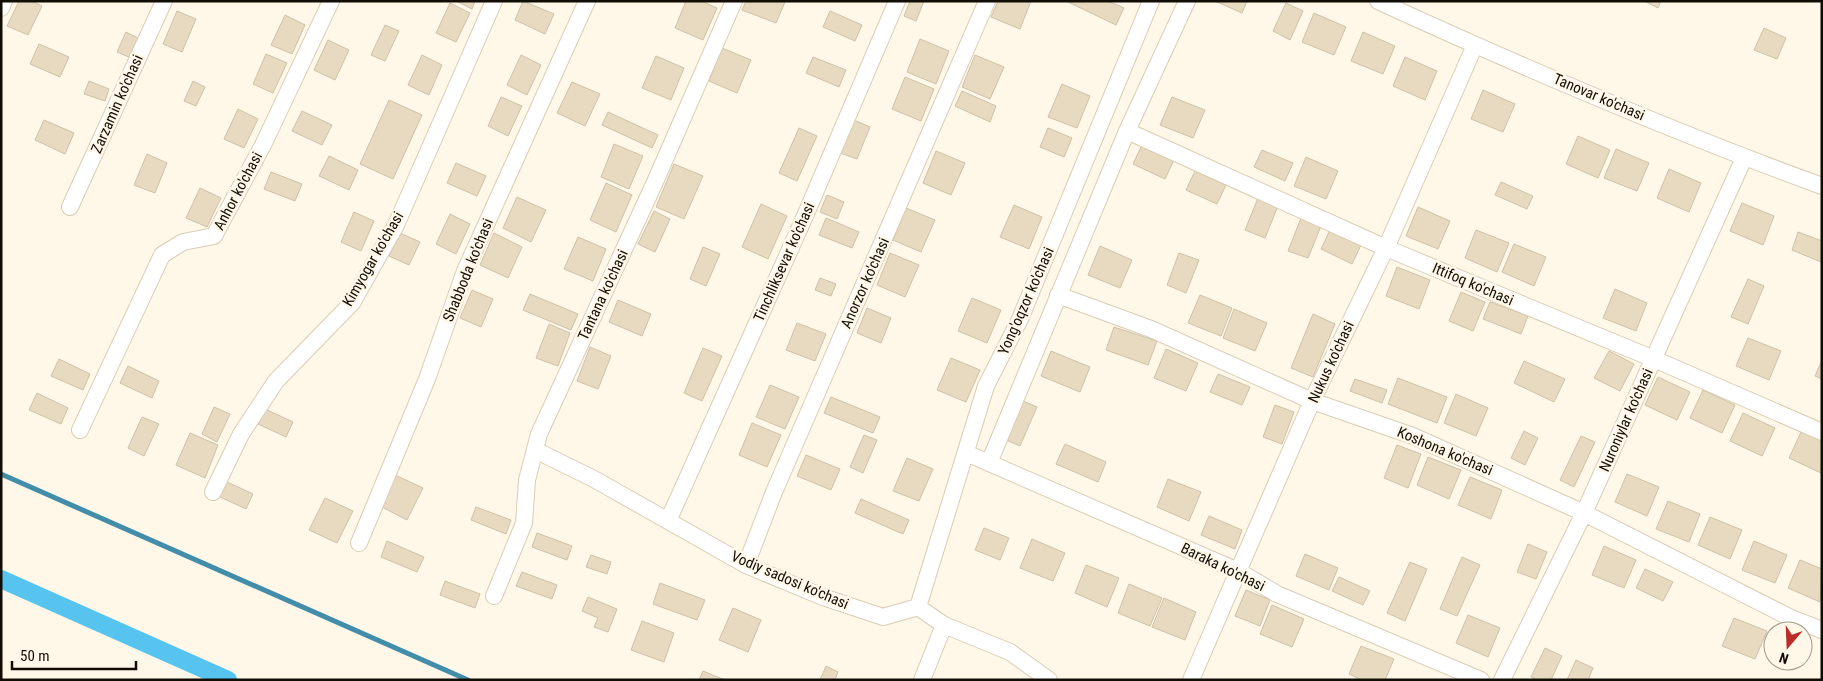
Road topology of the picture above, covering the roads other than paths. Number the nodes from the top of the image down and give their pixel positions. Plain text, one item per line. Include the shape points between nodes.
1 (4, 1) edge
2 (164, 1) edge
3 (330, 1) edge
4 (494, 1) edge
5 (587, 1) edge
6 (734, 1) edge
7 (897, 1) edge
8 (986, 1) edge
9 (1152, 1) edge
10 (1187, 1) edge
11 (1378, 1) edge
12 (1, 8) edge
13 (1475, 45) junction
14 (1127, 131) junction
15 (1744, 158) junction
16 (1822, 186) edge
17 (70, 207) dead end
18 (1386, 248) junction
19 (1058, 295) junction
20 (1654, 359) junction
21 (1312, 401) junction
22 (80, 430) dead end
23 (1822, 432) edge
24 (535, 450) junction
25 (966, 453) junction
26 (989, 463) junction
27 (213, 492) dead end
28 (1584, 513) junction
29 (668, 521) junction
30 (359, 543) dead end
31 (746, 566) junction
32 (1238, 571) junction
33 (494, 596) dead end
34 (918, 607) junction
35 (944, 625) junction
36 (1822, 630) edge
37 (922, 680) edge
38 (1050, 680) edge
39 (1191, 680) edge
40 (1481, 680) edge
41 (1502, 680) edge

1 - 12 street
2 - 17 street, Zarzamin ko'chasi
3 - 22 street, Anhor ko'chasi via 263,145 214,236 183,242 162,255
4 - 27 street, Kimyogar ko'chasi via 396,225 352,303 276,381 241,434
5 - 30 street, Shabboda ko'chasi via 466,271 427,379
6 - 24 street, Tantana ko'chasi via 539,434
7 - 29 street, Tinchliksevar ko'chasi
8 - 31 street, Anorzor ko'chasi via 774,492
9 - 25 street, Yong'oqzor ko'chasi via 1020,319 986,386
10 - 14 street
11 - 13 street, Tanovar ko'chasi
13 - 15 street, Tanovar ko'chasi
13 - 18 street, Nukus ko'chasi
14 - 18 street, Ittifoq ko'chasi
14 - 19 street
15 - 16 street, Tanovar ko'chasi
15 - 20 street, Nuroniylar ko'chasi
18 - 20 street, Ittifoq ko'chasi
18 - 21 street, Nukus ko'chasi
19 - 21 street, Koshona ko'chasi via 1151,329
19 - 26 street
20 - 23 street, Ittifoq ko'chasi
20 - 28 street, Nuroniylar ko'chasi
21 - 28 street, Koshona ko'chasi via 1413,436
21 - 32 street, Nukus ko'chasi
24 - 29 street, Vodiy sadosi ko'chasi
24 - 33 street, Tantana ko'chasi via 527,480 524,523
25 - 26 street, Baraka ko'chasi
25 - 34 street, Yong'oqzor ko'chasi
26 - 32 street, Baraka ko'chasi
28 - 36 street, Koshona ko'chasi
28 - 41 street, Nuroniylar ko'chasi
29 - 31 street, Vodiy sadosi ko'chasi
31 - 34 street, Vodiy sadosi ko'chasi via 883,617
32 - 39 street, Nukus ko'chasi
32 - 40 street, Baraka ko'chasi via 1277,594
34 - 35 street
35 - 37 street
35 - 38 street via 1010,652

